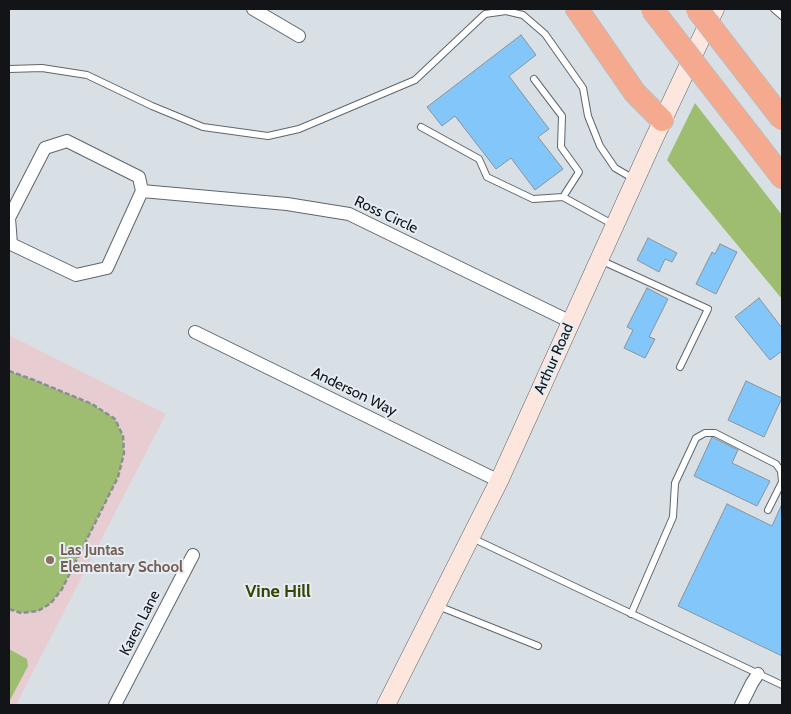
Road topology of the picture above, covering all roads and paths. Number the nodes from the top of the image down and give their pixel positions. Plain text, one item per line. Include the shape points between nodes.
1 (253, 9) edge
2 (577, 9) edge
3 (652, 9) edge
4 (697, 9) edge
5 (714, 9) edge
6 (774, 9) edge
7 (782, 16) edge
8 (300, 36) dead end
9 (9, 69) edge
10 (534, 80) dead end
11 (782, 119) edge
12 (662, 120) junction
13 (421, 127) dead end
14 (782, 177) edge
15 (635, 180) junction
16 (142, 191) junction
17 (563, 197) junction
18 (615, 225) junction
19 (599, 260) junction
20 (571, 322) junction
21 (195, 332) dead end
22 (680, 367) dead end
23 (9, 371) edge
24 (499, 481) junction
25 (768, 510) dead end
26 (471, 537) junction
27 (193, 556) dead end
28 (437, 606) junction
29 (9, 609) edge
30 (631, 614) junction
31 (538, 646) dead end
32 (758, 674) junction
33 (782, 685) edge
34 (115, 705) edge
35 (386, 705) edge
36 (741, 705) edge

1 - 8 street
2 - 12 highway via 635,93
3 - 14 highway, bridge
4 - 11 highway, bridge
5 - 12 main road, Arthur Road
6 - 7 lane
9 - 15 lane via 42,68 87,75 203,127 268,136 299,129 415,80 485,14 506,11 523,15 545,34 583,88 588,116 600,146 615,168
10 - 17 lane via 562,116 561,147 579,172
12 - 15 main road, Arthur Road
13 - 17 lane via 479,160 487,177 533,199
15 - 18 main road, Arthur Road
16 - 16 street via 139,176 67,141 44,148 9,218 11,244 76,276 107,268
16 - 20 street, Ross Circle via 287,204 349,214
17 - 18 lane
18 - 19 main road, Arthur Road
19 - 20 main road, Arthur Road
19 - 22 lane via 708,309
20 - 24 main road, Arthur Road
21 - 24 street, Anderson Way
23 - 29 path via 92,404 115,419 123,436 124,453 118,477 62,589 51,603 38,611 21,613
24 - 26 main road, Arthur Road
25 - 30 lane via 782,482 782,471 776,464 715,433 705,433 696,438 675,484 673,517
26 - 28 main road, Arthur Road
26 - 30 lane
27 - 34 street, Karen Lane
28 - 31 lane
28 - 35 main road, Arthur Road
30 - 32 lane
32 - 33 lane
32 - 36 street

